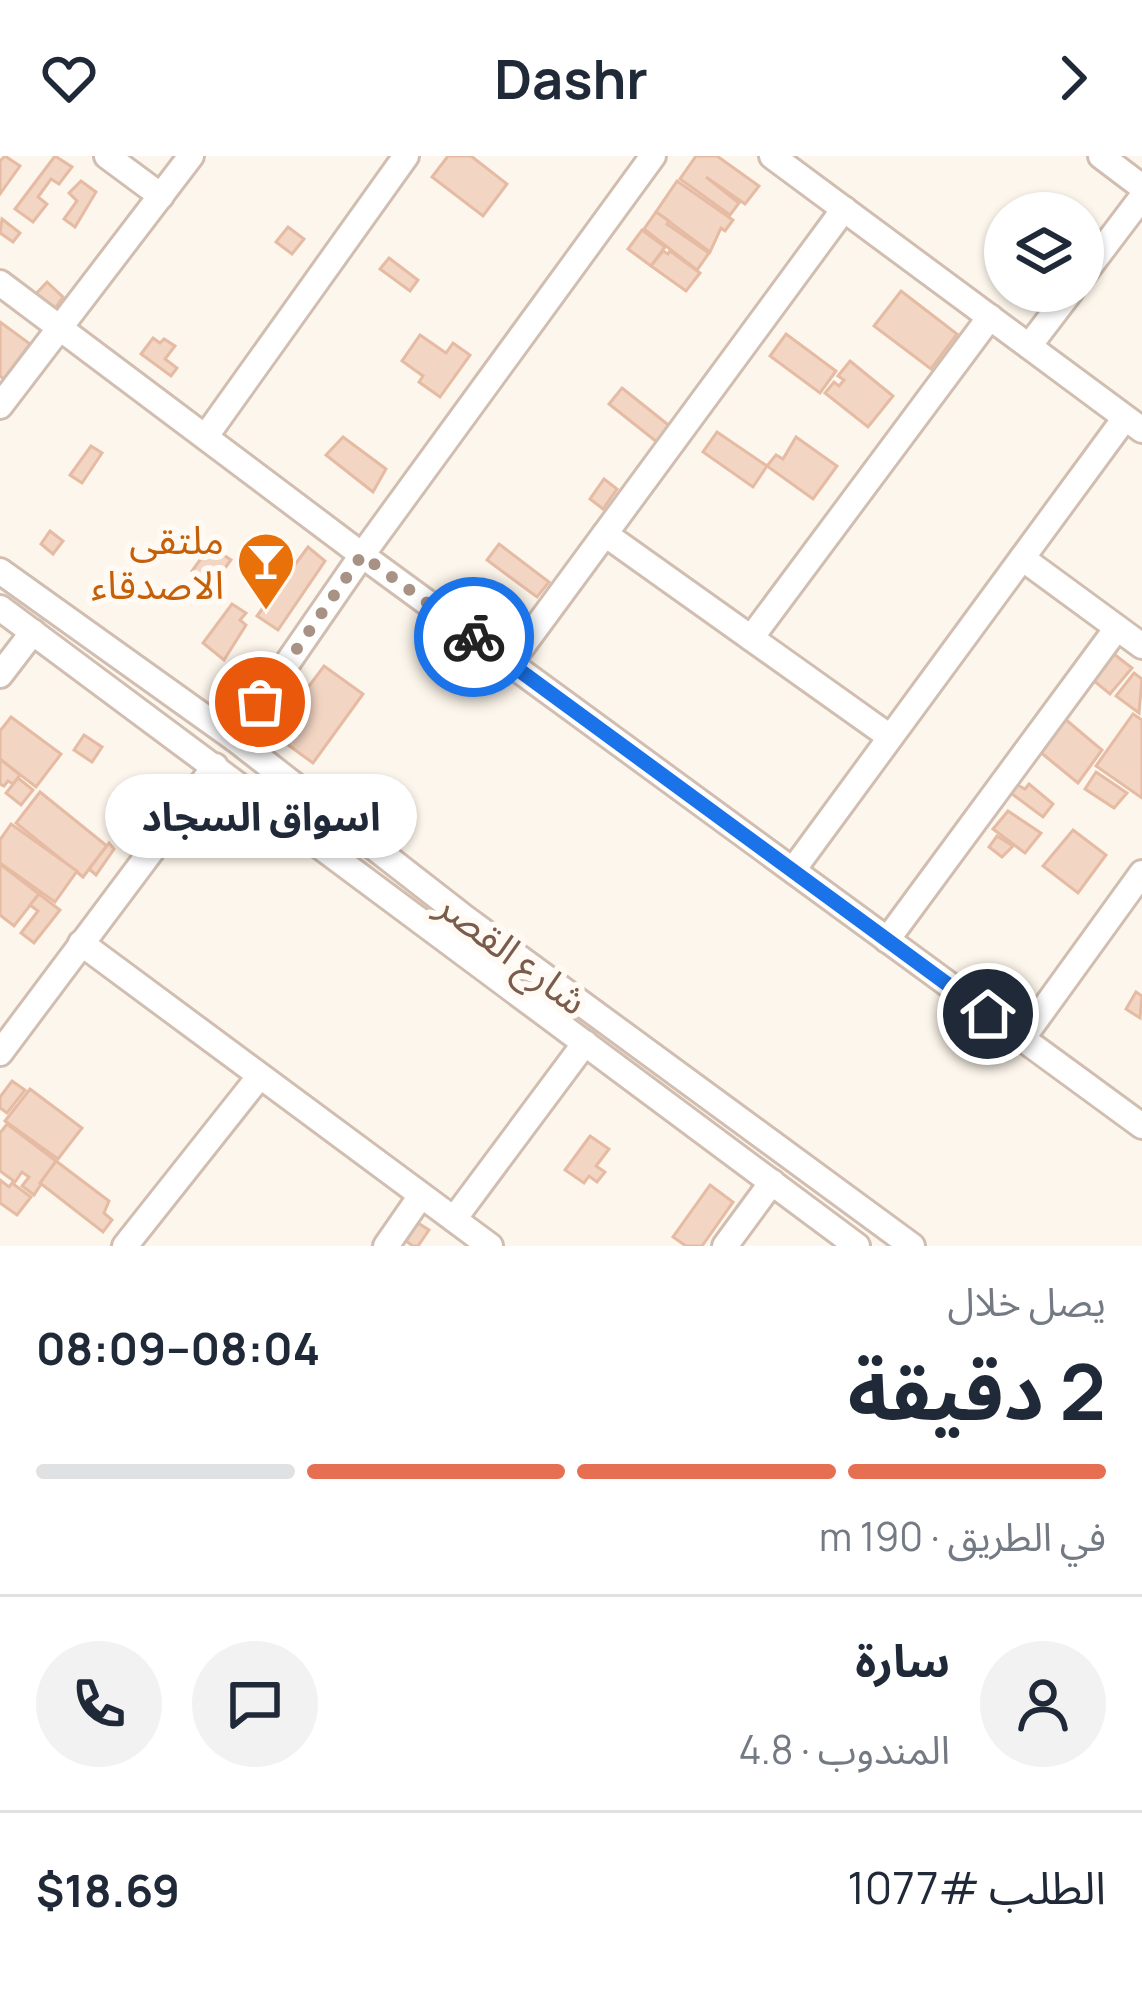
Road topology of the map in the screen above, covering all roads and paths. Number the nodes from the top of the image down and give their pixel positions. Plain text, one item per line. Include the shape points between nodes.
1 (107, 156) edge
2 (191, 156) edge
3 (406, 156) edge
4 (653, 156) edge
5 (772, 156) edge
6 (1101, 156) edge
7 (1142, 187) edge
8 (161, 196) junction
9 (1142, 197) edge
10 (844, 209) junction
11 (1104, 247) edge
12 (0, 283) edge
13 (1055, 312) edge
14 (990, 317) junction
15 (62, 328) junction
16 (1029, 346) junction
17 (0, 406) edge
18 (1133, 424) edge
19 (206, 436) junction
20 (605, 534) junction
21 (362, 555) junction
22 (1022, 558) junction
23 (0, 571) edge
24 (0, 608) edge
25 (1117, 628) junction
26 (33, 632) junction
27 (751, 638) junction
28 (1142, 646) edge
29 (510, 663) junction
30 (0, 675) edge
31 (890, 736) junction
32 (235, 739) junction
33 (215, 766) junction
34 (793, 870) junction
35 (1142, 873) edge
36 (439, 897) junction
37 (421, 922) junction
38 (887, 940) junction
39 (81, 943) junction
40 (507, 949) junction
41 (488, 972) junction
42 (1022, 1039) junction
43 (585, 1043) junction
44 (0, 1053) edge
45 (260, 1077) junction
46 (1142, 1126) edge
47 (772, 1183) junction
48 (420, 1197) junction
49 (454, 1219) junction
50 (124, 1246) edge
51 (386, 1246) edge
52 (490, 1246) edge
53 (725, 1246) edge
54 (857, 1246) edge
55 (912, 1246) edge

1 - 8 street
2 - 8 street
3 - 19 street
4 - 21 street
5 - 10 street
6 - 7 street
8 - 15 street
9 - 11 street
10 - 14 street
10 - 20 street
12 - 15 street
13 - 16 street
14 - 16 street
14 - 27 street
15 - 17 street
15 - 19 street
16 - 18 street
18 - 22 street
19 - 21 street
20 - 27 street
20 - 29 street
21 - 29 street
21 - 32 street
22 - 25 street
22 - 31 street
23 - 32 street, شارع القصر
24 - 26 street, شارع القصر
25 - 28 street
25 - 38 street
26 - 30 street
26 - 33 street, شارع القصر
27 - 31 street
29 - 34 street
31 - 34 street
32 - 36 street, شارع القصر
33 - 37 street, شارع القصر
33 - 39 street
34 - 38 street
35 - 42 street
36 - 37 street via 437,915
36 - 40 street, شارع القصر
37 - 41 street, شارع القصر
38 - 42 street
39 - 44 street
39 - 45 street
40 - 41 street via 490,956
40 - 55 street, شارع القصر
41 - 43 street, شارع القصر
42 - 46 street
43 - 47 street, شارع القصر
43 - 49 street
45 - 48 street
45 - 50 street
47 - 53 street
47 - 54 street, شارع القصر
48 - 49 street
48 - 51 street
49 - 52 street

